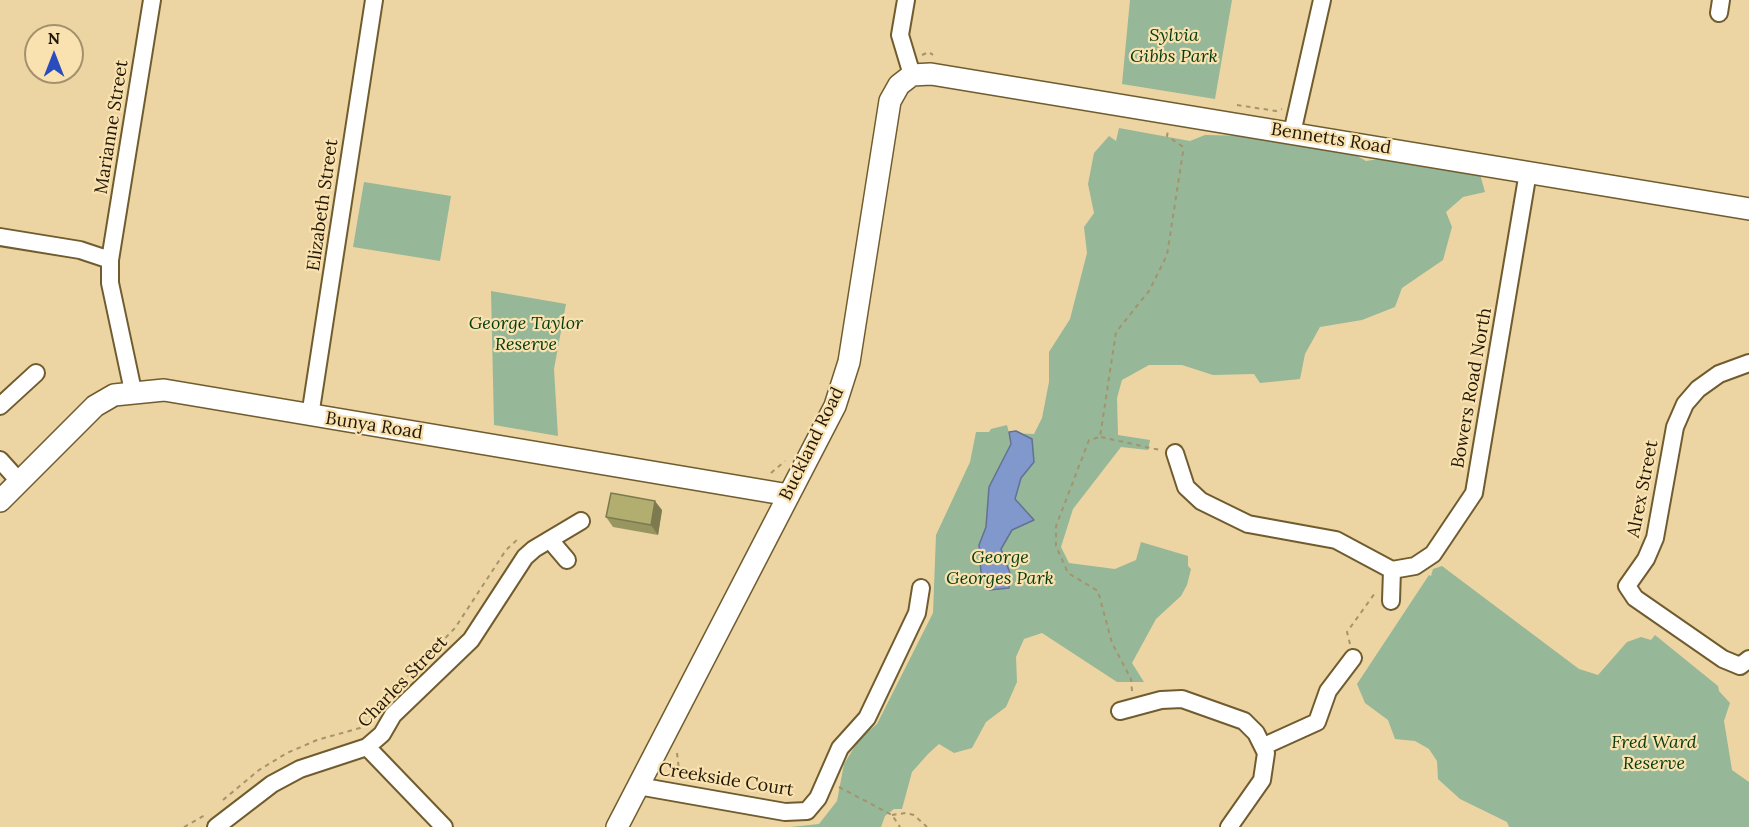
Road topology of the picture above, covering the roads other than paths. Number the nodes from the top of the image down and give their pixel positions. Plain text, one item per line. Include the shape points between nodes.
1 (152, 0) edge
2 (374, 0) edge
3 (906, 0) edge
4 (1322, 0) edge
5 (912, 75) junction
6 (1292, 133) junction
7 (1528, 172) junction
8 (1749, 209) edge
9 (0, 237) edge
10 (110, 260) junction
11 (1749, 363) edge
12 (36, 373) dead end
13 (134, 391) junction
14 (0, 406) edge
15 (310, 416) junction
16 (1174, 453) road end
17 (0, 460) edge
18 (18, 480) junction
19 (789, 495) junction
20 (1, 498) edge
21 (581, 521) dead end
22 (550, 540) junction
23 (567, 560) dead end
24 (1392, 575) junction
25 (921, 588) dead end
26 (1391, 602) dead end
27 (1353, 658) road end
28 (1744, 662) edge
29 (1127, 710) road end
30 (1264, 746) junction
31 (367, 747) junction
32 (638, 786) junction
33 (216, 827) edge
34 (444, 827) edge
35 (617, 827) edge
36 (1229, 827) edge

1 - 10 street, Marianne Street
2 - 15 street, Elizabeth Street
3 - 5 street via 900,35
4 - 6 street
5 - 6 street, Bennetts Road via 931,74
5 - 19 street, Buckland Road via 898,85 890,101 849,362 835,406
6 - 7 street, Bennetts Road
7 - 8 street, Bennetts Road
7 - 24 street, Bowers Road North via 1474,493 1433,554
9 - 10 street via 80,250
10 - 13 street, Marianne Street via 110,283
11 - 28 street, Alrex Street via 1719,374 1685,404 1675,427 1655,538 1627,586 1635,598 1723,659
12 - 14 street
13 - 15 street, Bunya Road via 164,390
13 - 18 street, Bunya Road via 114,395 95,406
15 - 19 street, Bunya Road
16 - 24 street via 1186,488 1201,501 1248,524 1336,540
17 - 18 street
18 - 20 street, Bunya Road
19 - 32 street, Buckland Road
21 - 22 street, Charles Street
22 - 23 street
22 - 31 street, Charles Street via 525,557 471,640 393,715 382,734
24 - 26 street
25 - 32 street, Creekside Court via 917,613 867,718 840,748 818,798 807,811 785,812
27 - 30 street via 1328,691 1317,722
29 - 30 street via 1161,699 1182,699 1244,721
30 - 36 street via 1262,780
31 - 33 street, Charles Street via 272,784
31 - 34 street
32 - 35 street, Buckland Road

